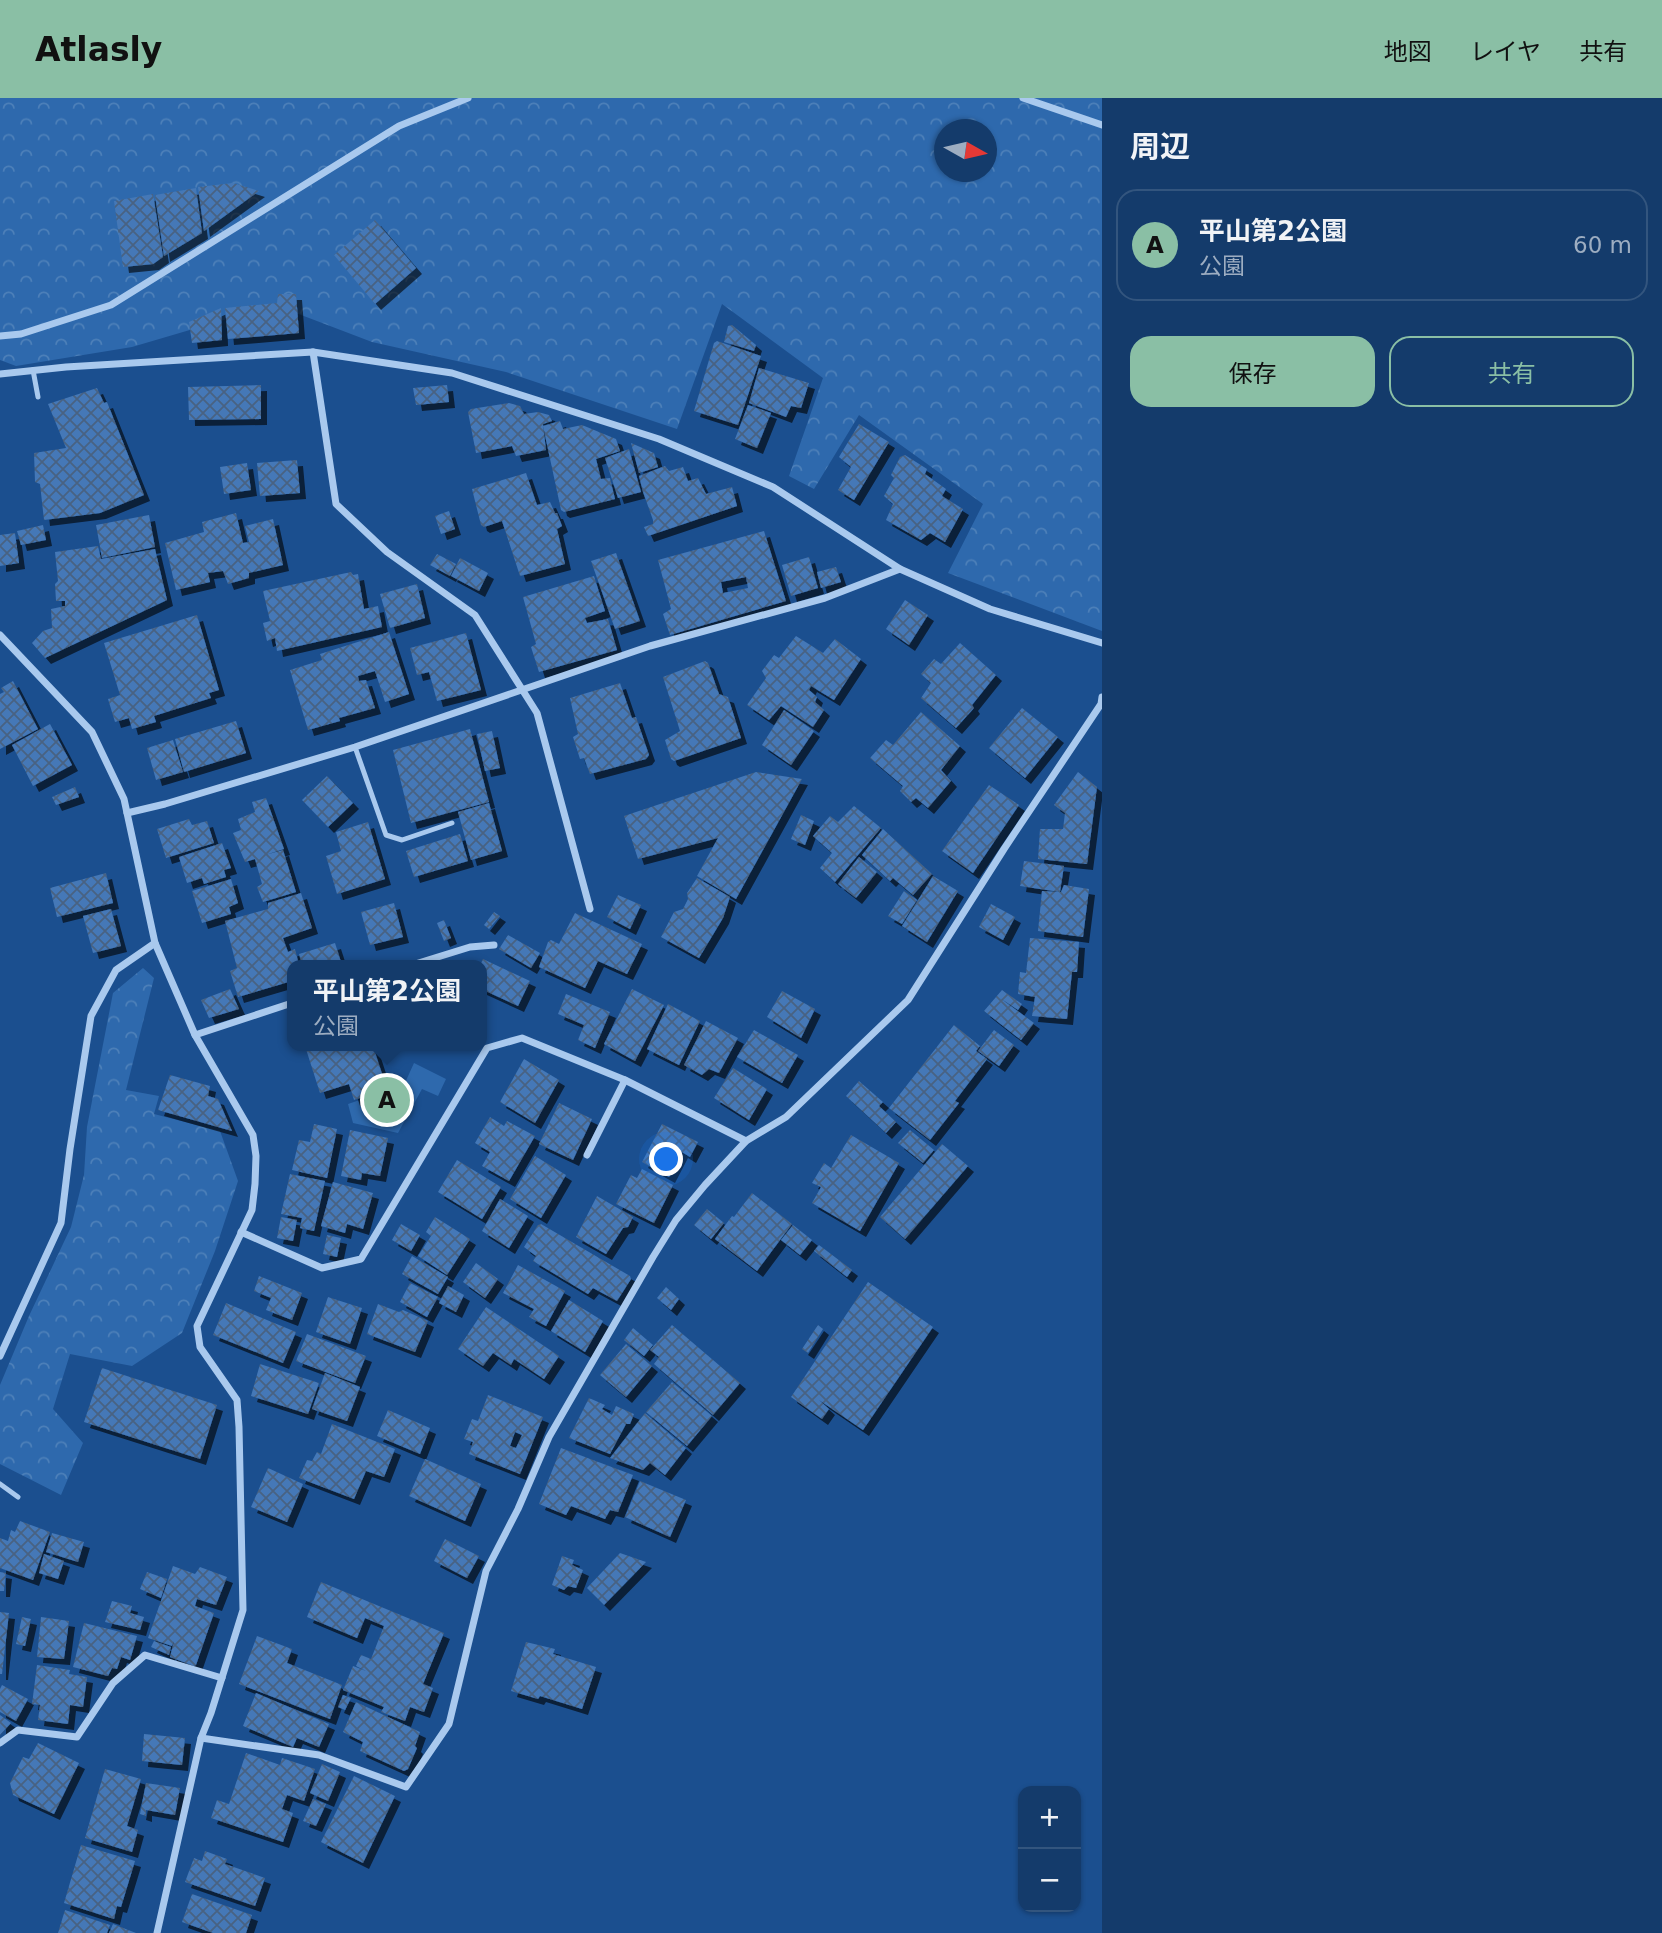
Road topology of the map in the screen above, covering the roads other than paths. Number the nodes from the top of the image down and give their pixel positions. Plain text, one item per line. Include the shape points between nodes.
1 (468, 98) edge
2 (1023, 98) edge
3 (1102, 125) edge
4 (0, 337) edge
5 (313, 352) junction
6 (33, 370) junction
7 (0, 374) edge
8 (38, 397) dead end
9 (900, 569) junction
10 (0, 635) edge
11 (1102, 643) edge
12 (523, 690) junction
13 (1102, 696) edge
14 (355, 747) junction
15 (127, 813) junction
16 (452, 823) dead end
17 (590, 909) dead end
18 (155, 943) junction
19 (494, 945) dead end
20 (428, 960) edge
21 (287, 1005) edge
22 (195, 1034) junction
23 (487, 1048) edge
24 (484, 1051) edge
25 (625, 1080) junction
26 (746, 1142) junction
27 (587, 1155) dead end
28 (242, 1232) junction
29 (0, 1356) edge
30 (0, 1484) edge
31 (18, 1497) dead end
32 (222, 1678) junction
33 (201, 1738) junction
34 (0, 1743) edge
35 (156, 1933) edge

1 - 4 street via 399,126 111,305
2 - 3 street
5 - 6 street
5 - 9 street via 452,373 659,439 773,486
5 - 12 street via 336,505 387,552 475,615
6 - 7 street
6 - 8 lane
9 - 11 street via 990,609
9 - 12 street via 825,598 650,646
10 - 15 street via 92,732
12 - 14 street
12 - 17 street via 537,713
13 - 26 street via 908,1000 786,1117
14 - 15 street
14 - 16 lane via 386,835 402,840
15 - 18 street
18 - 22 street
18 - 29 street via 116,970 91,1016 61,1223
19 - 20 street
21 - 22 street
22 - 28 street via 253,1135 255,1184
23 - 25 street via 522,1038
24 - 28 street via 360,1259 322,1268
25 - 26 street
25 - 27 street
26 - 33 street via 676,1220 549,1437 486,1571 449,1724 406,1787 319,1755
28 - 32 street via 197,1326 200,1347 237,1400 239,1427 243,1610
30 - 31 lane
32 - 33 street
32 - 34 street via 145,1654 113,1683 78,1737 18,1730
33 - 35 street

